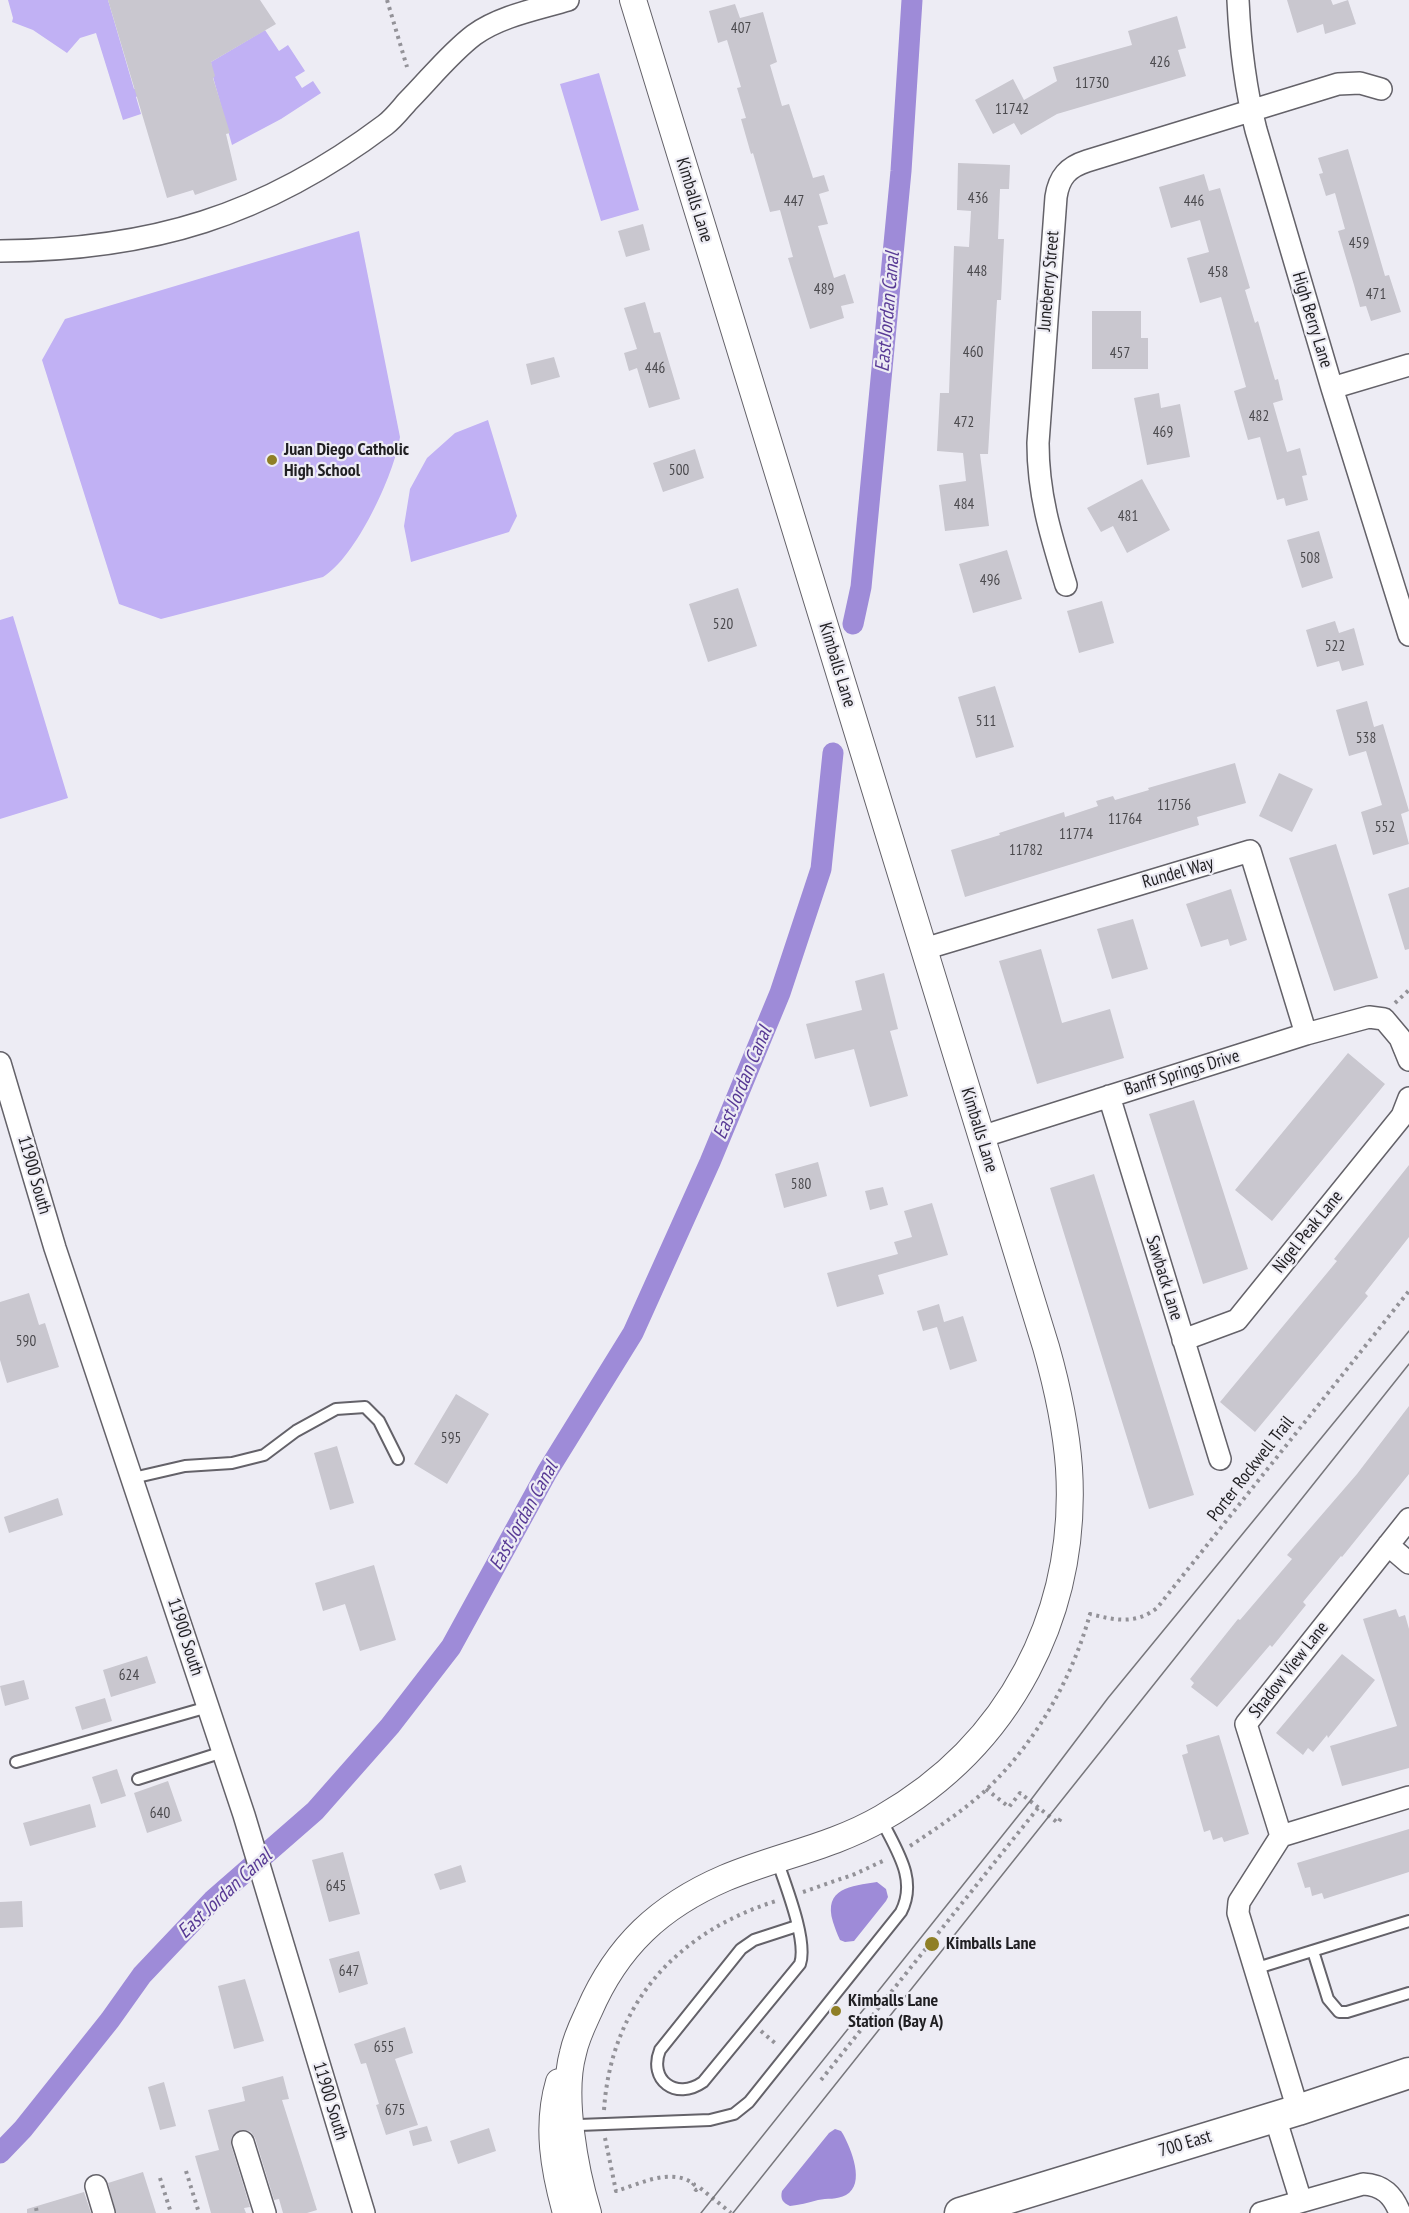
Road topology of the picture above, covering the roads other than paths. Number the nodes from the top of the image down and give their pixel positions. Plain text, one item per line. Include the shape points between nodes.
1 (568, 0) edge
2 (633, 0) edge
3 (1238, 0) edge
4 (1381, 89) dead end
5 (1251, 110) junction
6 (0, 251) edge
7 (1409, 365) edge
8 (1332, 388) junction
9 (1065, 585) dead end
10 (1409, 635) edge
11 (924, 949) junction
12 (1306, 1034) junction
13 (1409, 1060) edge
14 (0, 1063) edge
15 (1109, 1096) junction
16 (1409, 1098) edge
17 (981, 1137) junction
18 (1183, 1340) junction
19 (1220, 1459) dead end
20 (398, 1460) dead end
21 (133, 1478) junction
22 (1409, 1519) edge
23 (1388, 1545) junction
24 (1409, 1563) edge
25 (208, 1707) junction
26 (223, 1752) junction
27 (16, 1762) dead end
28 (138, 1779) dead end
29 (1409, 1797) edge
30 (881, 1819) junction
31 (1281, 1836) junction
32 (777, 1860) junction
33 (1409, 1922) edge
34 (797, 1926) junction
35 (1313, 1951) junction
36 (1254, 1969) junction
37 (1409, 1993) edge
38 (572, 2055) junction
39 (1409, 2073) edge
40 (1286, 2114) junction
41 (579, 2125) junction
42 (243, 2142) dead end
43 (96, 2186) dead end
44 (1301, 2201) junction
45 (104, 2213) edge
46 (265, 2213) edge
47 (364, 2213) edge
48 (566, 2213) edge
49 (588, 2213) edge
50 (602, 2213) edge
51 (960, 2213) edge
52 (1261, 2213) edge
53 (1400, 2213) edge

1 - 6 street via 504,20 476,34 388,123 345,154 272,195 196,226 160,235 81,248
2 - 11 street, Kimballs Lane
3 - 5 street, High Berry Lane via 1240,44
4 - 5 street, Juneberry Street via 1360,82 1338,84
5 - 8 street, High Berry Lane
5 - 9 street, Juneberry Street via 1079,163 1061,178 1056,196 1038,475
7 - 8 street
8 - 10 street, High Berry Lane
11 - 12 street, Rundel Way via 1250,851
11 - 17 street, Kimballs Lane
12 - 13 street, Banff Springs Drive via 1368,1017 1384,1019 1400,1038
12 - 15 street, Banff Springs Drive
14 - 21 street, 11900 South via 55,1248
15 - 17 street, Banff Springs Drive
15 - 18 street, Sawback Lane
16 - 18 street, Nigel Peak Lane via 1402,1116 1237,1320
17 - 30 street, Kimballs Lane via 1046,1347 1061,1410 1069,1468 1065,1553 1048,1623 1032,1664 1015,1692 958,1762 919,1795
18 - 19 street, Sawback Lane
20 - 21 lane via 380,1421 365,1407 336,1409 264,1455
21 - 25 street, 11900 South
22 - 23 street, Shadow View Lane
23 - 24 street
23 - 31 street, Shadow View Lane via 1246,1724
25 - 26 street, 11900 South
25 - 27 lane
26 - 28 lane
26 - 47 street, 11900 South
29 - 31 street
30 - 32 street, Kimballs Lane via 840,1839
30 - 41 lane via 906,1871 909,1888 905,1905 749,2102 734,2114 710,2120
31 - 36 street via 1239,1902 1238,1913
32 - 34 lane
32 - 38 street, Kimballs Lane via 700,1890 640,1932 603,1980
33 - 35 lane
34 - 34 lane via 803,1949 800,1964 703,2082 687,2090 670,2087 659,2074 660,2050 722,1971 747,1944
35 - 36 lane
35 - 37 lane via 1328,1999 1339,2012
36 - 40 street
38 - 41 street, Kimballs Lane
38 - 48 street via 555,2098 552,2129 558,2185
38 - 49 street, Kimballs Lane via 572,2139
39 - 40 main road, 700 East
40 - 44 street
40 - 51 main road, 700 East
41 - 50 street, Kimballs Lane
42 - 46 street
43 - 45 street
44 - 52 street
44 - 53 street via 1370,2184 1389,2194

